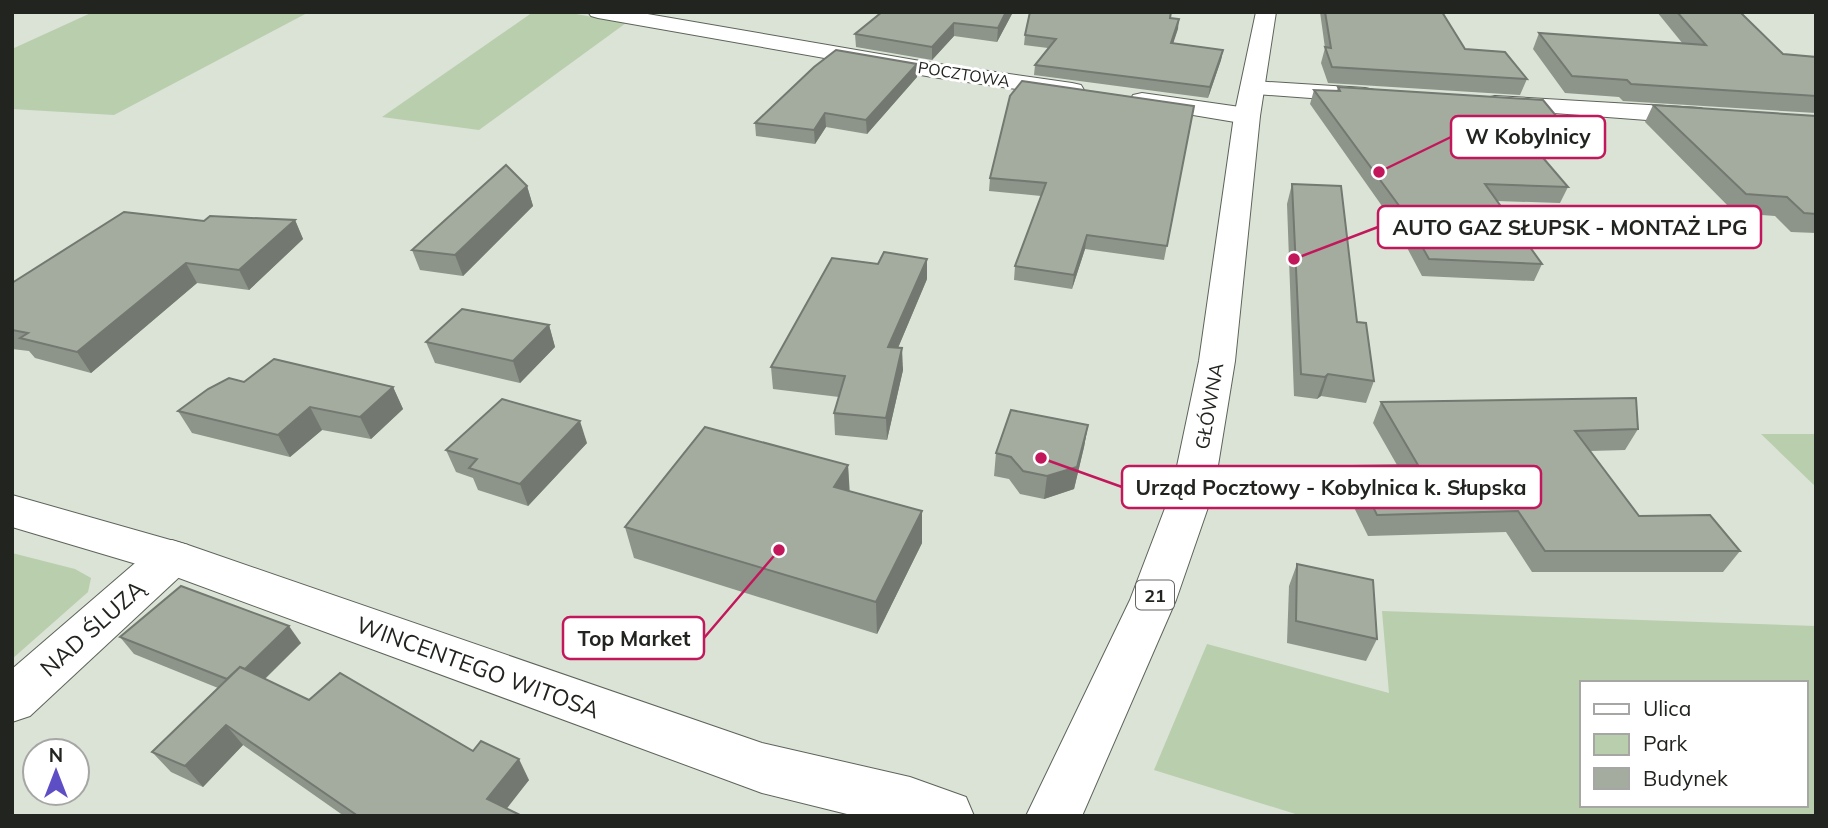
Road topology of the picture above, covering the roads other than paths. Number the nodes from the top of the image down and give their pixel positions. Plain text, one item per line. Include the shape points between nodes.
1 (598, 12) edge
2 (1266, 12) edge
3 (1091, 93) edge
4 (1118, 97) edge
5 (1387, 97) edge
6 (1249, 102) junction
7 (1470, 102) edge
8 (1719, 117) edge
9 (12, 511) edge
10 (172, 557) junction
11 (12, 700) edge
12 (946, 816) edge
13 (1054, 816) edge

1 - 3 street, POCZTOWA
2 - 6 street, GŁÓWNA / 21
4 - 6 street
5 - 6 street
6 - 13 street, GŁÓWNA / 21 via 1217,361 1193,490 1153,600
7 - 8 street
9 - 10 street, WINCENTEGO WITOSA
10 - 11 street, NAD ŚLUZĄ
10 - 12 street, WINCENTEGO WITOSA via 762,768

